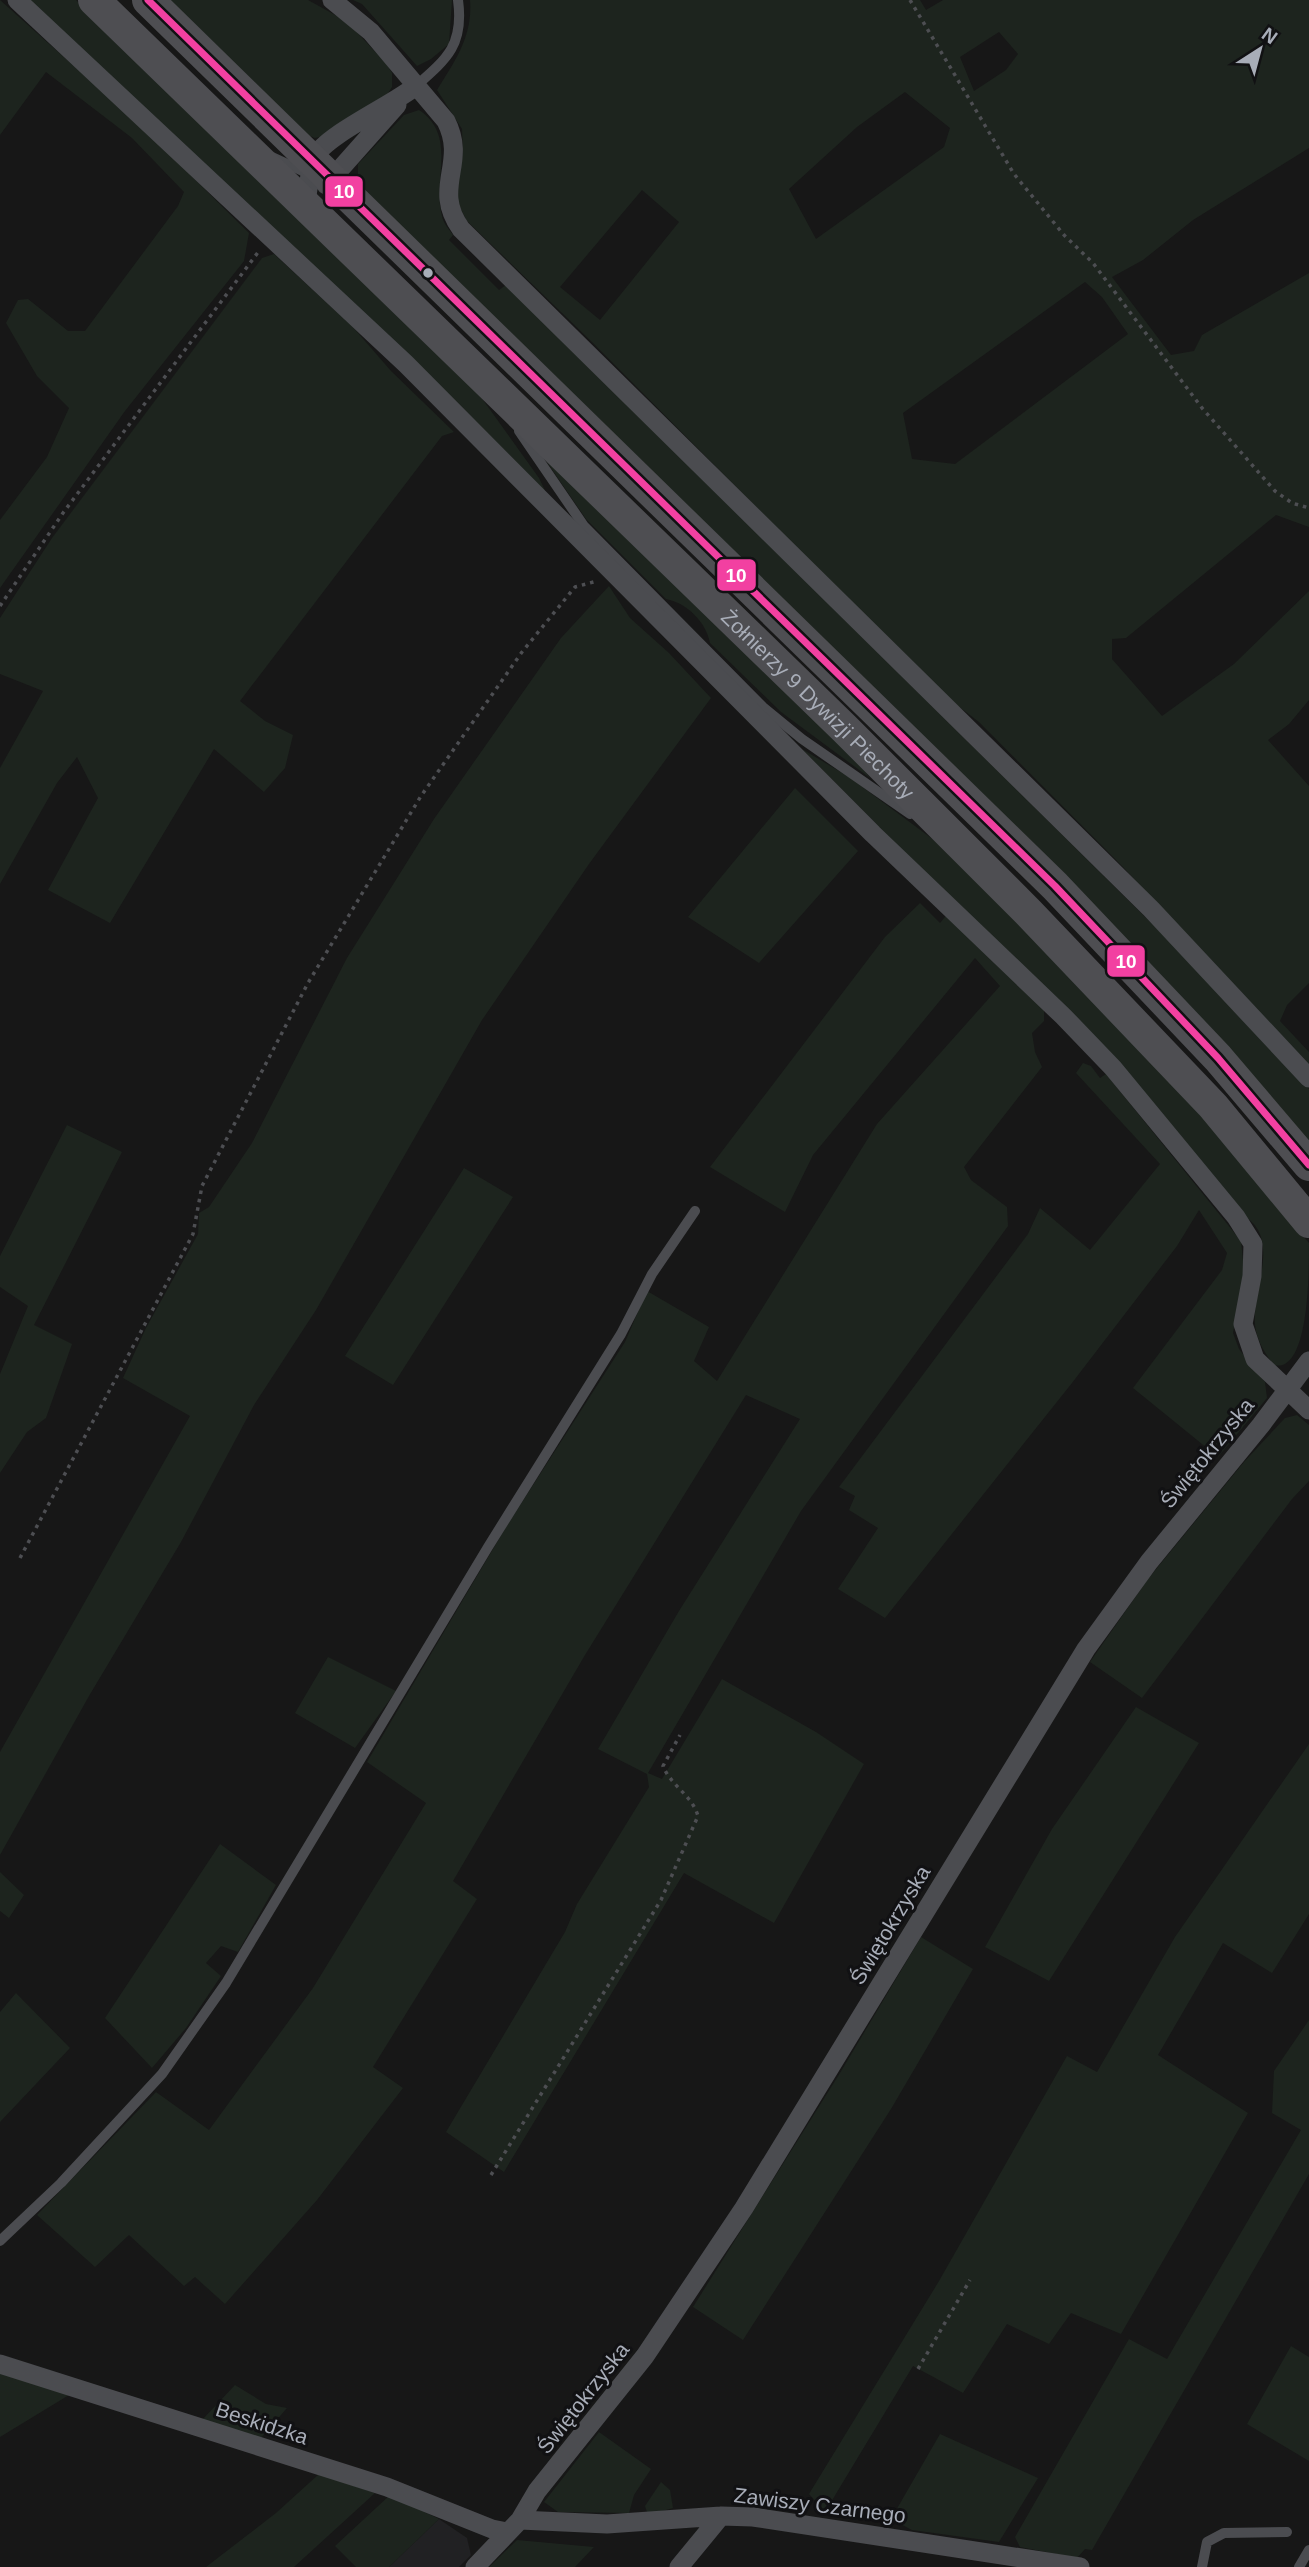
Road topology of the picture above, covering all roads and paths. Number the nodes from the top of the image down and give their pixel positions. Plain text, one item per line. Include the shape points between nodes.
1 (16, 0) edge
2 (94, 0) edge
3 (148, 0) edge
4 (332, 0) edge
5 (458, 0) edge
6 (910, 0) edge
7 (417, 85) junction
8 (401, 99) junction
9 (245, 147) junction
10 (319, 172) junction
11 (306, 205) junction
12 (271, 235) junction
13 (1309, 508) edge
14 (617, 578) junction
15 (0, 606) edge
16 (1041, 899) junction
17 (1309, 1077) edge
18 (1309, 1165) edge
19 (695, 1211) dead end
20 (1309, 1222) edge
21 (1309, 1361) edge
22 (1287, 1389) junction
23 (1309, 1410) edge
24 (20, 1558) dead end
25 (680, 1735) dead end
26 (491, 2175) dead end
27 (0, 2241) edge
28 (970, 2280) dead end
29 (0, 2364) edge
30 (918, 2370) dead end
31 (721, 2516) junction
32 (513, 2526) junction
33 (1287, 2532) dead end
34 (1309, 2550) edge
35 (475, 2567) edge
36 (679, 2567) edge
37 (1080, 2567) edge
38 (1202, 2567) edge
39 (1299, 2567) edge

1 - 12 street
2 - 9 highway, Żołnierzy 9 Dywizji Piechoty
3 - 10 highway, Żołnierzy 9 Dywizji Piechoty
4 - 7 street via 371,32
5 - 7 lane via 459,35 452,50
6 - 13 path via 1014,174 1093,263 1220,429 1275,491
7 - 8 street
7 - 17 street via 454,136 447,194 452,217 461,229 1151,909
8 - 10 street via 388,118
8 - 10 street via 323,146
9 - 10 lane
9 - 11 highway, Żołnierzy 9 Dywizji Piechoty
10 - 11 street
10 - 16 highway, Żołnierzy 9 Dywizji Piechoty
11 - 16 highway, Żołnierzy 9 Dywizji Piechoty via 985,869
12 - 14 street
12 - 15 path via 63,513
14 - 22 street via 1113,1068 1236,1217 1253,1244 1243,1324 1255,1359
14 - 24 path via 575,587 522,652 421,796 308,983 202,1186 193,1234
16 - 18 highway, Żołnierzy 9 Dywizji Piechoty via 1218,1058
16 - 20 highway, Żołnierzy 9 Dywizji Piechoty
19 - 27 lane via 652,1274 621,1334 226,1983 162,2074
21 - 22 street, Świętokrzyska
22 - 23 street
22 - 32 street, Świętokrzyska via 1086,1649 723,2239 645,2356
25 - 26 path via 663,1766 698,1816 661,1900
28 - 30 path
29 - 32 street, Beskidzka via 387,2487 492,2529
31 - 32 street, Zawiszy Czarnego
31 - 36 street
31 - 37 street, Zawiszy Czarnego via 811,2524
32 - 35 street, Świętokrzyska
33 - 38 lane via 1218,2534 1207,2542
34 - 39 lane

